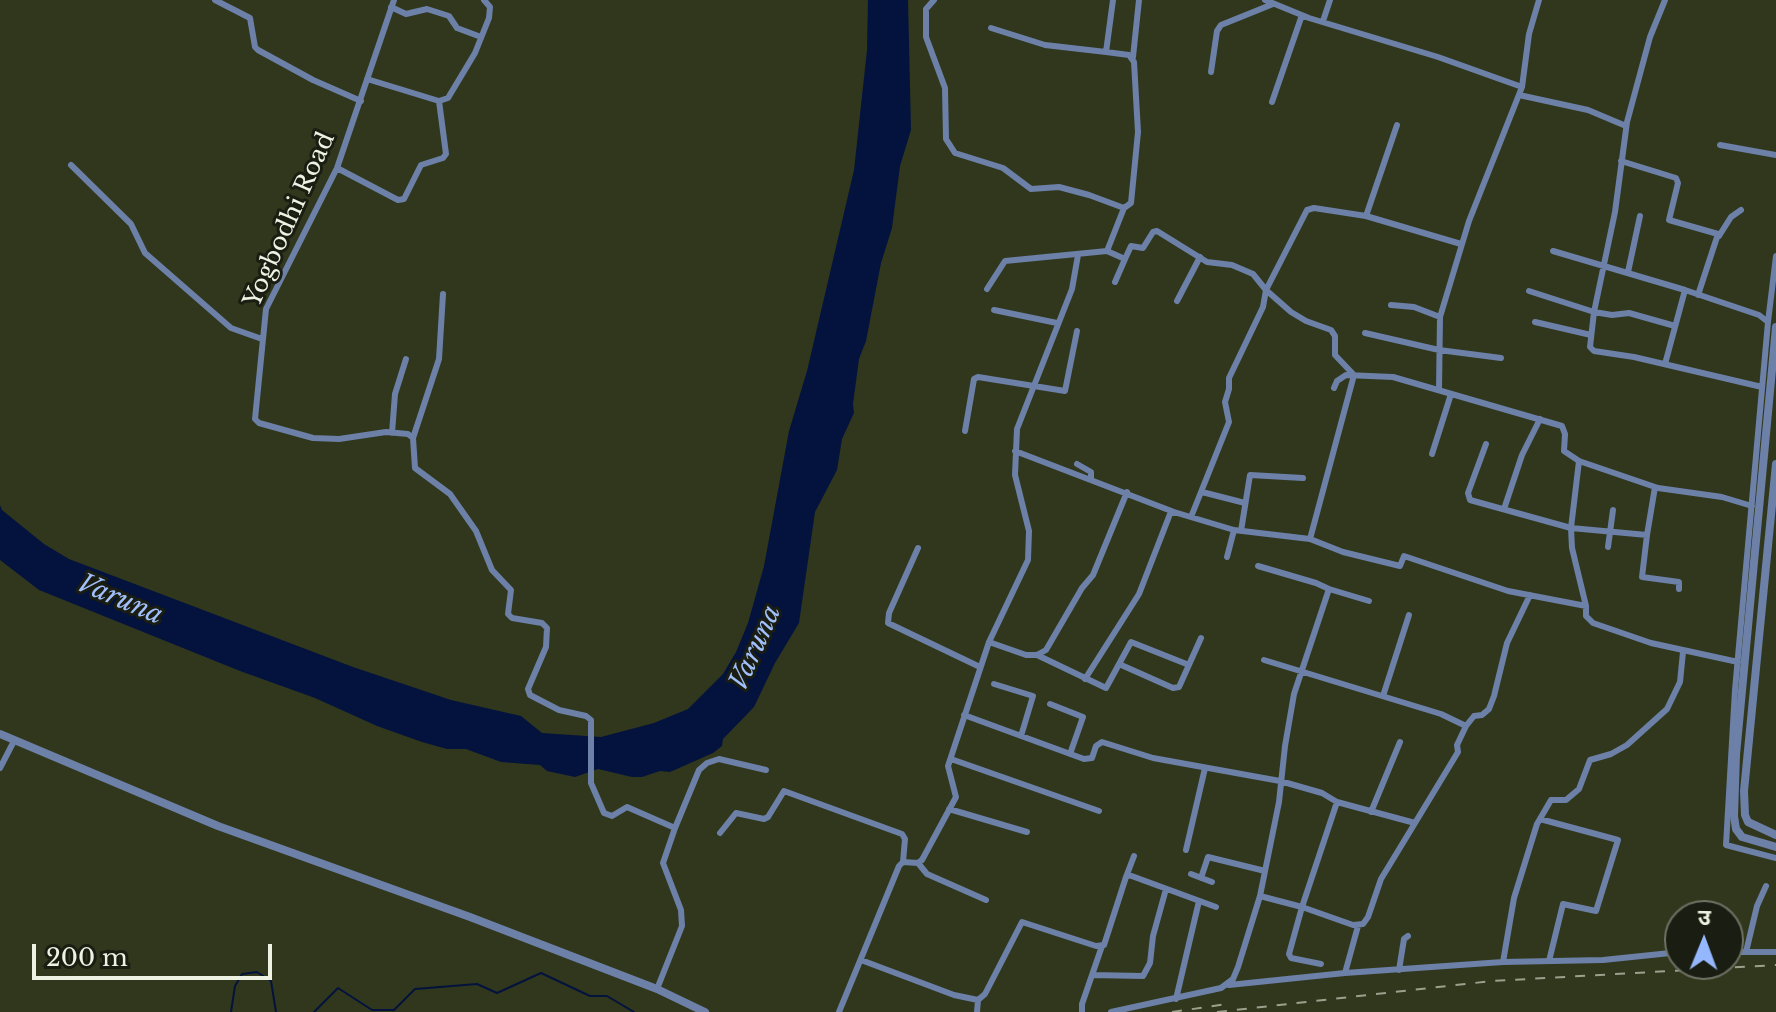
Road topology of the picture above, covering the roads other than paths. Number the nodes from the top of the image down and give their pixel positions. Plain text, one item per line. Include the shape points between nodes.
1 (215, 0) edge
2 (484, 0) edge
3 (934, 0) edge
4 (1113, 0) edge
5 (1139, 0) edge
6 (1265, 0) edge
7 (1290, 0) edge
8 (1330, 0) edge
9 (1539, 0) edge
10 (1665, 0) edge
11 (392, 4) edge
12 (1273, 4) junction
13 (1287, 10) junction
14 (1302, 15) junction
15 (1323, 21) junction
16 (991, 28) dead end
17 (481, 37) junction
18 (1106, 52) junction
19 (1133, 57) junction
20 (1211, 72) dead end
21 (367, 79) junction
22 (1522, 87) junction
23 (1519, 95) junction
24 (361, 101) junction
25 (439, 101) junction
26 (1272, 102) dead end
27 (1397, 125) dead end
28 (1626, 126) junction
29 (1720, 145) dead end
30 (1776, 155) edge
31 (1621, 161) junction
32 (71, 165) dead end
33 (337, 168) junction
34 (1124, 208) junction
35 (1741, 210) dead end
36 (1366, 216) junction
37 (1640, 216) dead end
38 (1719, 236) junction
39 (1461, 244) junction
40 (1107, 251) junction
41 (1553, 251) dead end
42 (1078, 255) junction
43 (1776, 256) edge
44 (1200, 257) junction
45 (1125, 259) junction
46 (1603, 266) junction
47 (1628, 272) junction
48 (1115, 282) dead end
49 (987, 289) dead end
50 (1266, 290) junction
51 (1685, 290) junction
52 (1529, 291) dead end
53 (443, 294) dead end
54 (1698, 295) junction
55 (1177, 301) dead end
56 (1391, 305) dead end
57 (994, 310) dead end
58 (1594, 312) junction
59 (1440, 317) junction
60 (1535, 322) dead end
61 (1057, 323) junction
62 (1772, 324) edge
63 (1675, 326) junction
64 (1077, 331) dead end
65 (1365, 333) dead end
66 (1591, 335) junction
67 (262, 339) junction
68 (1439, 350) junction
69 (1501, 358) dead end
70 (406, 359) dead end
71 (1665, 364) junction
72 (1354, 375) junction
73 (1033, 385) junction
74 (1762, 387) junction
75 (1334, 388) dead end
76 (1439, 390) junction
77 (1451, 394) junction
78 (1540, 419) junction
79 (965, 431) dead end
80 (392, 433) junction
81 (413, 438) junction
82 (1486, 444) dead end
83 (1015, 451) junction
84 (1432, 454) dead end
85 (1579, 461) junction
86 (1077, 464) dead end
87 (1776, 464) edge
88 (1303, 478) dead end
89 (1091, 479) junction
90 (1655, 487) junction
91 (1127, 492) junction
92 (1202, 492) junction
93 (1245, 503) junction
94 (1752, 506) junction
95 (1504, 509) junction
96 (1613, 510) dead end
97 (1174, 512) junction
98 (1191, 517) junction
99 (1571, 528) junction
100 (1238, 530) junction
101 (1610, 533) junction
102 (1647, 535) junction
103 (1310, 539) junction
104 (1608, 547) dead end
105 (918, 548) dead end
106 (1227, 557) dead end
107 (1258, 566) dead end
108 (1329, 589) junction
109 (1679, 589) dead end
110 (1530, 595) junction
111 (1369, 601) dead end
112 (1586, 606) junction
113 (1409, 615) dead end
114 (1201, 638) dead end
115 (989, 642) junction
116 (1683, 652) junction
117 (1037, 655) junction
118 (1264, 660) dead end
119 (1738, 662) junction
120 (1119, 664) junction
121 (1189, 665) junction
122 (980, 667) junction
123 (1302, 671) junction
124 (1085, 679) junction
125 (994, 684) dead end
126 (1383, 696) junction
127 (1050, 704) dead end
128 (964, 715) junction
129 (1466, 726) junction
130 (0, 734) edge
131 (1021, 736) junction
132 (14, 741) junction
133 (1400, 742) dead end
134 (1070, 754) junction
135 (951, 759) junction
136 (0, 768) edge
137 (1205, 768) junction
138 (766, 770) dead end
139 (1280, 781) junction
140 (1337, 802) junction
141 (949, 809) junction
142 (1099, 811) dead end
143 (1371, 812) junction
144 (1540, 819) junction
145 (1415, 823) junction
146 (675, 828) junction
147 (1027, 832) dead end
148 (720, 833) dead end
149 (1776, 835) edge
150 (1776, 847) edge
151 (1186, 850) dead end
152 (1134, 856) dead end
153 (1776, 858) edge
154 (903, 862) junction
155 (918, 863) junction
156 (1265, 871) junction
157 (1191, 874) dead end
158 (1126, 877) junction
159 (1201, 878) junction
160 (1212, 882) dead end
161 (1766, 886) dead end
162 (1166, 889) junction
163 (1260, 896) junction
164 (986, 900) dead end
165 (1199, 901) junction
166 (1216, 907) dead end
167 (1302, 907) junction
168 (1358, 926) junction
169 (1408, 936) dead end
170 (1102, 946) junction
171 (1746, 952) joint
172 (1776, 952) edge
173 (1664, 954) edge
174 (861, 960) junction
175 (1549, 961) junction
176 (1503, 962) junction
177 (1321, 964) dead end
178 (1399, 970) junction
179 (1345, 973) junction
180 (1092, 975) junction
181 (1227, 985) junction
182 (657, 989) junction
183 (1176, 999) junction
184 (978, 1000) junction
185 (705, 1012) edge
186 (839, 1012) edge
187 (977, 1012) edge
188 (1082, 1012) edge
189 (1111, 1012) edge

1 - 24 street via 250,18 258,50
2 - 17 street via 490,12
3 - 34 street via 926,9 926,37 945,88 946,139 955,153 1003,168 1031,189 1059,187
4 - 18 street
5 - 19 street
6 - 12 street
7 - 13 street
8 - 15 street
9 - 22 street
10 - 28 street
11 - 17 street via 406,14 427,9 449,16 457,28
11 - 21 street, Yogbodhi Road
12 - 13 street
12 - 20 street via 1221,25
13 - 14 street
14 - 15 street
14 - 26 street
15 - 22 street
16 - 18 street via 1045,45
17 - 25 street via 452,94
18 - 19 street
19 - 34 street via 1138,132 1131,203
21 - 24 street, Yogbodhi Road
21 - 25 street
22 - 23 street
23 - 28 street via 1588,110
23 - 39 street
24 - 33 street, Yogbodhi Road
25 - 33 street via 446,154 421,165 404,199
27 - 36 street
28 - 31 street
29 - 30 street
31 - 38 street via 1676,178 1669,220
31 - 46 street
32 - 67 street via 131,224 145,253 231,328
33 - 67 street, Yogbodhi Road via 266,309
34 - 40 street
35 - 38 street
36 - 39 street
36 - 50 street via 1307,210
37 - 47 street
38 - 54 street
39 - 59 street
40 - 42 street
40 - 45 street
41 - 46 street
42 - 49 street via 1005,261
42 - 61 street via 1072,289
43 - 62 street
44 - 45 street via 1156,231 1145,247 1131,246
44 - 50 street via 1248,271
44 - 55 street
45 - 48 street
46 - 47 street
46 - 58 street
47 - 51 street
50 - 72 street via 1291,312 1331,330 1335,355
50 - 92 street via 1229,378 1229,422
51 - 54 street
51 - 63 street
52 - 58 street
53 - 81 street via 439,359
54 - 62 street
56 - 59 street
57 - 61 street
58 - 63 street via 1629,313
58 - 66 street
59 - 68 street
60 - 66 street
61 - 73 street
62 - 74 street
62 - 150 street via 1734,816 1742,837
63 - 71 street
64 - 73 street via 1065,391
65 - 68 street
66 - 71 street via 1594,351
67 - 80 street, Yogbodhi Road via 254,413 259,423 313,438
68 - 69 street
68 - 76 street
70 - 80 street via 395,394
71 - 74 street
72 - 75 street via 1341,377
72 - 76 street via 1393,377
72 - 103 street
73 - 79 street via 974,379
73 - 83 street
74 - 94 street
76 - 77 street
77 - 78 street
77 - 84 street
78 - 85 street via 1562,426 1564,451
78 - 95 street
80 - 81 street
81 - 146 street via 415,468 450,494 476,531 492,570 511,590 508,614 547,628 546,647 528,689 559,710 591,720 590,776 607,816 627,807
82 - 95 street via 1468,497
83 - 89 street
83 - 115 street via 1015,475 1029,531 1028,560
85 - 90 street
85 - 99 street
86 - 89 street via 1091,472
87 - 149 street via 1744,791 1748,822
88 - 93 street via 1250,475
89 - 91 street
90 - 94 street
90 - 102 street
91 - 97 street
91 - 117 street via 1093,575 1046,650
92 - 93 street
92 - 98 street
93 - 100 street
94 - 119 street
95 - 99 street
96 - 101 street
97 - 98 street
97 - 124 street via 1139,594
98 - 100 street
99 - 101 street
99 - 112 street
100 - 103 street
100 - 106 street
101 - 102 street
101 - 104 street
102 - 109 street via 1642,577 1679,582
103 - 110 street via 1400,566 1404,556
105 - 122 street via 888,623
107 - 108 street
108 - 111 street
108 - 123 street
110 - 112 street
110 - 129 street via 1507,643 1489,709
112 - 116 street via 1587,618 1596,624
113 - 126 street
114 - 121 street
115 - 117 street
115 - 122 street
116 - 119 street
116 - 144 street via 1681,678 1667,709 1627,745 1590,760 1579,789 1566,800 1551,800
117 - 124 street
118 - 123 street
119 - 153 street via 1726,845
120 - 121 street via 1128,643 1135,642
120 - 121 street via 1176,688
120 - 124 street via 1107,688
122 - 128 street
123 - 126 street
123 - 139 street
125 - 131 street via 1033,696
126 - 129 street
127 - 134 street via 1083,717
128 - 131 street
128 - 135 street
129 - 145 street via 1458,752
130 - 132 street
131 - 134 street
132 - 136 street
132 - 182 street via 218,826
133 - 143 street
134 - 137 street via 1090,759 1102,742
135 - 141 street via 948,772 956,790
135 - 142 street
137 - 139 street
137 - 151 street
138 - 146 street via 719,759 707,763 699,770
139 - 140 street
139 - 156 street
140 - 143 street
140 - 167 street
141 - 147 street
141 - 155 street
143 - 145 street
144 - 175 street via 1618,840 1596,911 1563,904
144 - 176 street via 1514,898
145 - 168 street via 1381,879 1368,917
146 - 182 street via 663,863 682,926
148 - 154 street via 736,813 768,817 784,791 902,834
152 - 158 street
154 - 155 street
154 - 174 street
155 - 164 street via 923,872
156 - 159 street via 1208,857
156 - 163 street
157 - 159 street
158 - 162 street
158 - 170 street
159 - 160 street
161 - 171 street
162 - 165 street
162 - 180 street via 1143,976
163 - 167 street
163 - 181 street via 1236,974
165 - 166 street
165 - 183 street
167 - 168 street
167 - 177 street via 1289,954
168 - 179 street
169 - 178 street
170 - 180 street
170 - 184 street via 1022,922
171 - 172 street
173 - 175 street
174 - 184 street
174 - 186 street
175 - 176 street
176 - 178 street
178 - 179 street
179 - 181 street
180 - 188 street
181 - 183 street
182 - 185 street
183 - 189 street
184 - 187 street

